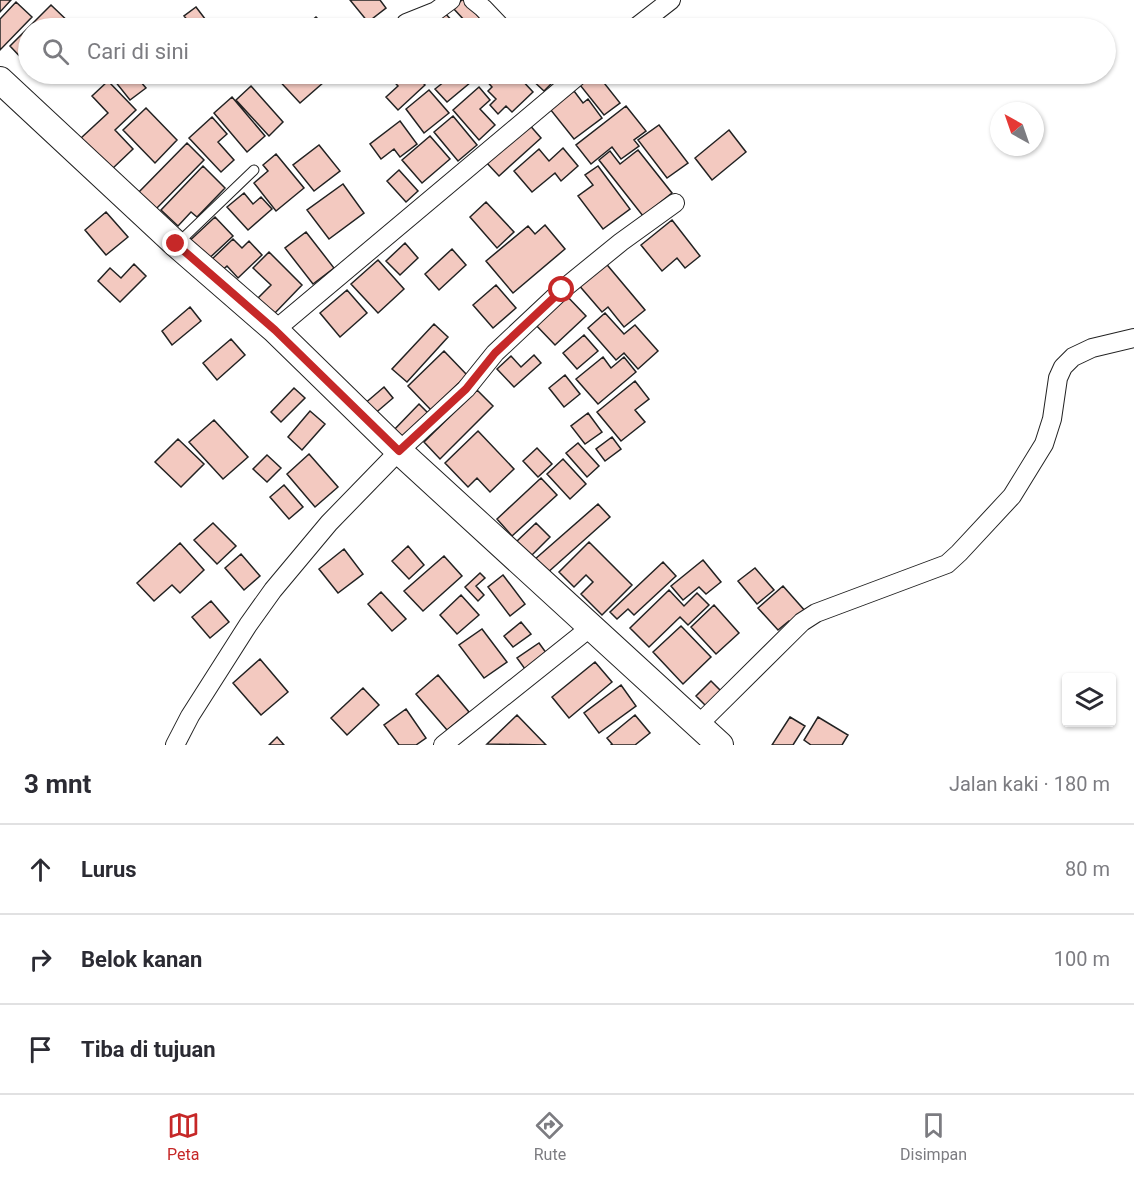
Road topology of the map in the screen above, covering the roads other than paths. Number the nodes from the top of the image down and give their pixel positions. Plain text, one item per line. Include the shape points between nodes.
1 (451, 0) edge
2 (473, 0) edge
3 (662, 3) edge
4 (416, 18) edge
5 (492, 18) edge
6 (646, 18) edge
7 (568, 84) edge
8 (3, 88) edge
9 (254, 170) dead end
10 (675, 203) dead end
11 (176, 244) junction
12 (275, 330) junction
13 (1134, 338) edge
14 (399, 451) junction
15 (591, 627) junction
16 (698, 725) junction
17 (174, 744) edge
18 (443, 745) edge
19 (720, 745) edge

1 - 4 street
2 - 5 street
3 - 6 street
7 - 12 street
8 - 11 street
9 - 11 lane
10 - 14 street via 562,290
11 - 12 street
12 - 14 street
13 - 16 street via 1092,348 1063,367 1044,444 1012,496 959,553 946,564 816,613 802,622
14 - 15 street
14 - 17 street via 273,590
15 - 16 street
15 - 18 street
16 - 19 street

